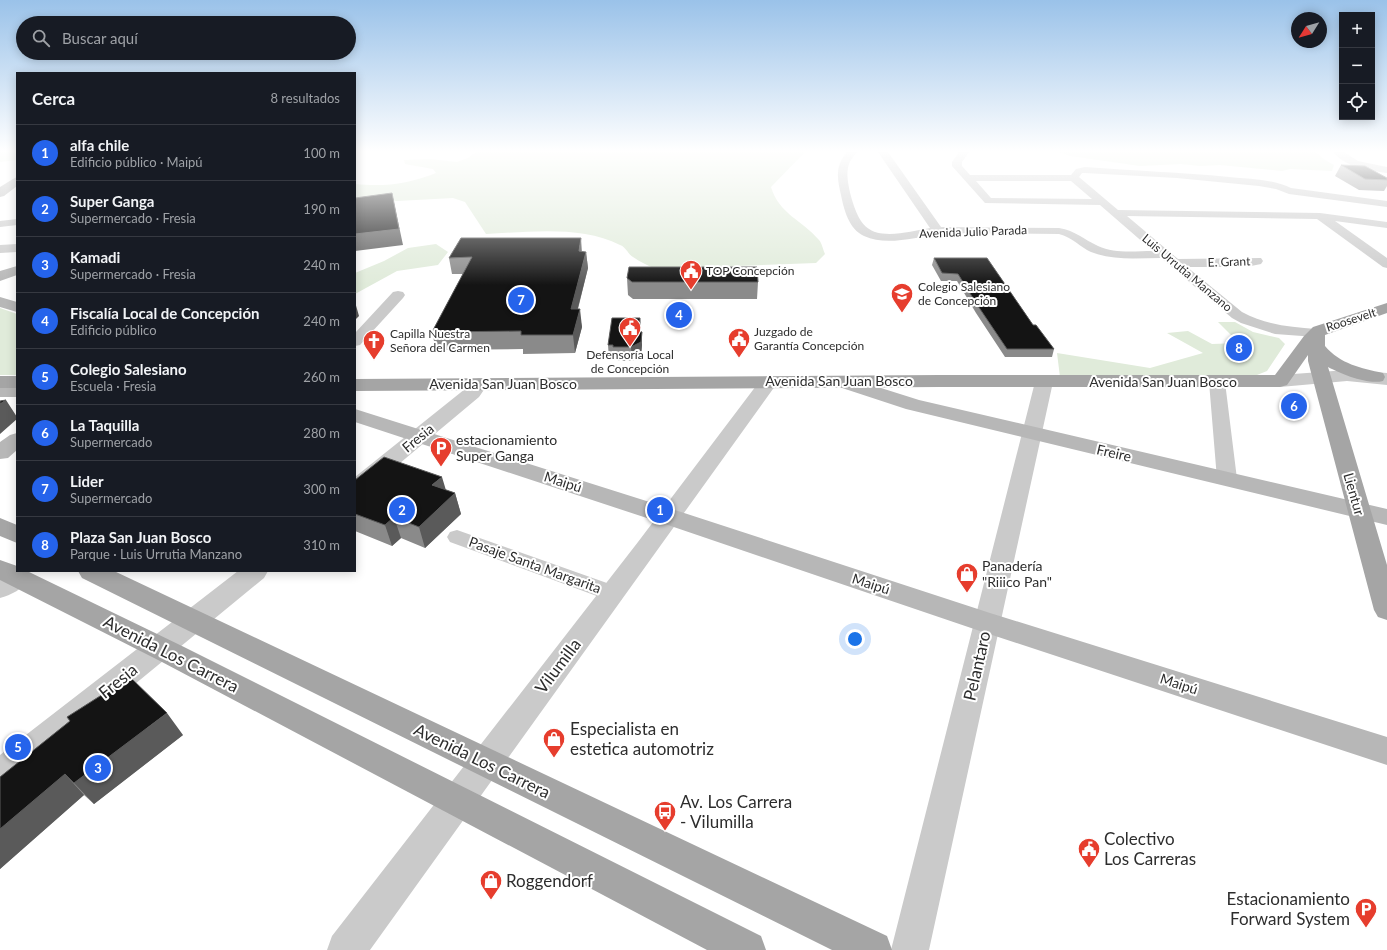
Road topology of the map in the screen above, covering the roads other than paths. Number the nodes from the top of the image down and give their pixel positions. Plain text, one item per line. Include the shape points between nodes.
1 (847, 196) edge
2 (914, 196) edge
3 (984, 196) edge
4 (1096, 196) edge
5 (1295, 196) edge
6 (1329, 196) edge
7 (1103, 202) junction
8 (1387, 204) edge
9 (1116, 213) junction
10 (1319, 216) junction
11 (16, 222) edge
12 (0, 224) edge
13 (1387, 224) edge
14 (938, 231) junction
15 (16, 248) edge
16 (0, 249) edge
17 (1165, 254) junction
18 (1256, 261) dead end
19 (1176, 264) junction
20 (1387, 264) edge
21 (16, 270) edge
22 (0, 276) edge
23 (398, 295) dead end
24 (0, 302) edge
25 (16, 307) edge
26 (1387, 308) edge
27 (1316, 340) junction
28 (356, 341) edge
29 (1322, 378) junction
30 (1381, 378) edge
31 (1280, 381) junction
32 (0, 382) edge
33 (16, 382) edge
34 (769, 382) junction
35 (843, 382) junction
36 (1044, 382) junction
37 (1217, 382) junction
38 (479, 384) junction
39 (356, 385) edge
40 (0, 391) edge
41 (16, 391) edge
42 (356, 415) edge
43 (1032, 433) junction
44 (421, 436) junction
45 (16, 440) edge
46 (0, 454) edge
47 (1226, 479) junction
48 (356, 489) edge
49 (1358, 510) junction
50 (670, 517) junction
51 (1387, 518) edge
52 (0, 526) edge
53 (16, 534) edge
54 (457, 537) dead end
55 (93, 572) edge
56 (254, 572) edge
57 (6, 579) edge
58 (613, 594) junction
59 (1387, 610) edge
60 (193, 621) junction
61 (987, 622) junction
62 (159, 648) junction
63 (1387, 752) edge
64 (486, 763) junction
65 (0, 775) edge
66 (457, 801) junction
67 (346, 950) edge
68 (747, 950) edge
69 (873, 950) edge
70 (910, 950) edge

1 - 14 street, Avenida Julio Parada via 852,217 860,227 871,234 881,236
2 - 14 street
3 - 7 street via 996,203
4 - 7 street, Luis Urrutia Manzano
5 - 10 street
6 - 8 street
7 - 9 street, Luis Urrutia Manzano
9 - 10 street
9 - 17 street, Luis Urrutia Manzano
10 - 13 street
10 - 20 street
11 - 12 street
14 - 17 street, Avenida Julio Parada via 1059,230 1072,233 1102,252
15 - 16 street
17 - 19 street, Luis Urrutia Manzano
18 - 19 street, E. Grant
19 - 27 street, Luis Urrutia Manzano via 1242,318 1275,330
21 - 22 main road
23 - 28 street
24 - 25 main road
26 - 27 main road, Roosevelt via 1328,326
27 - 29 main road, Roosevelt via 1317,360
27 - 30 main road via 1324,357 1335,365
27 - 31 main road, Roosevelt via 1310,340
29 - 30 street, Avenida San Juan Bosco
29 - 31 street, Avenida San Juan Bosco
29 - 49 main road, Lientur
31 - 37 main road, Avenida San Juan Bosco
32 - 33 main road
34 - 35 main road, Avenida San Juan Bosco
34 - 38 main road, Avenida San Juan Bosco
34 - 50 street, Vilumilla
35 - 36 main road, Avenida San Juan Bosco
35 - 43 main road, Freire via 907,404
36 - 37 main road, Avenida San Juan Bosco
36 - 43 street, Pelantaro
37 - 47 street
38 - 39 main road, Avenida San Juan Bosco
38 - 44 street, Fresia via 472,393
40 - 41 main road
42 - 44 main road, Maipú
43 - 47 main road, Freire
43 - 61 street, Pelantaro
44 - 48 street, Fresia
44 - 50 main road, Maipú
45 - 46 main road
47 - 49 main road, Freire
49 - 51 main road, Freire
49 - 59 main road, Lientur
50 - 58 street, Vilumilla
50 - 61 main road, Maipú
52 - 53 main road
54 - 58 street, Pasaje Santa Margarita
55 - 60 main road, Avenida Los Carrera
56 - 60 street, Fresia
57 - 62 main road, Avenida Los Carrera
58 - 64 street, Vilumilla
60 - 62 street, Fresia
60 - 64 main road, Avenida Los Carrera
61 - 63 main road, Maipú
61 - 70 street, Pelantaro
62 - 65 street, Fresia
62 - 66 main road, Avenida Los Carrera
64 - 66 street, Vilumilla
64 - 69 main road, Avenida Los Carrera
66 - 67 street, Vilumilla
66 - 68 main road, Avenida Los Carrera

